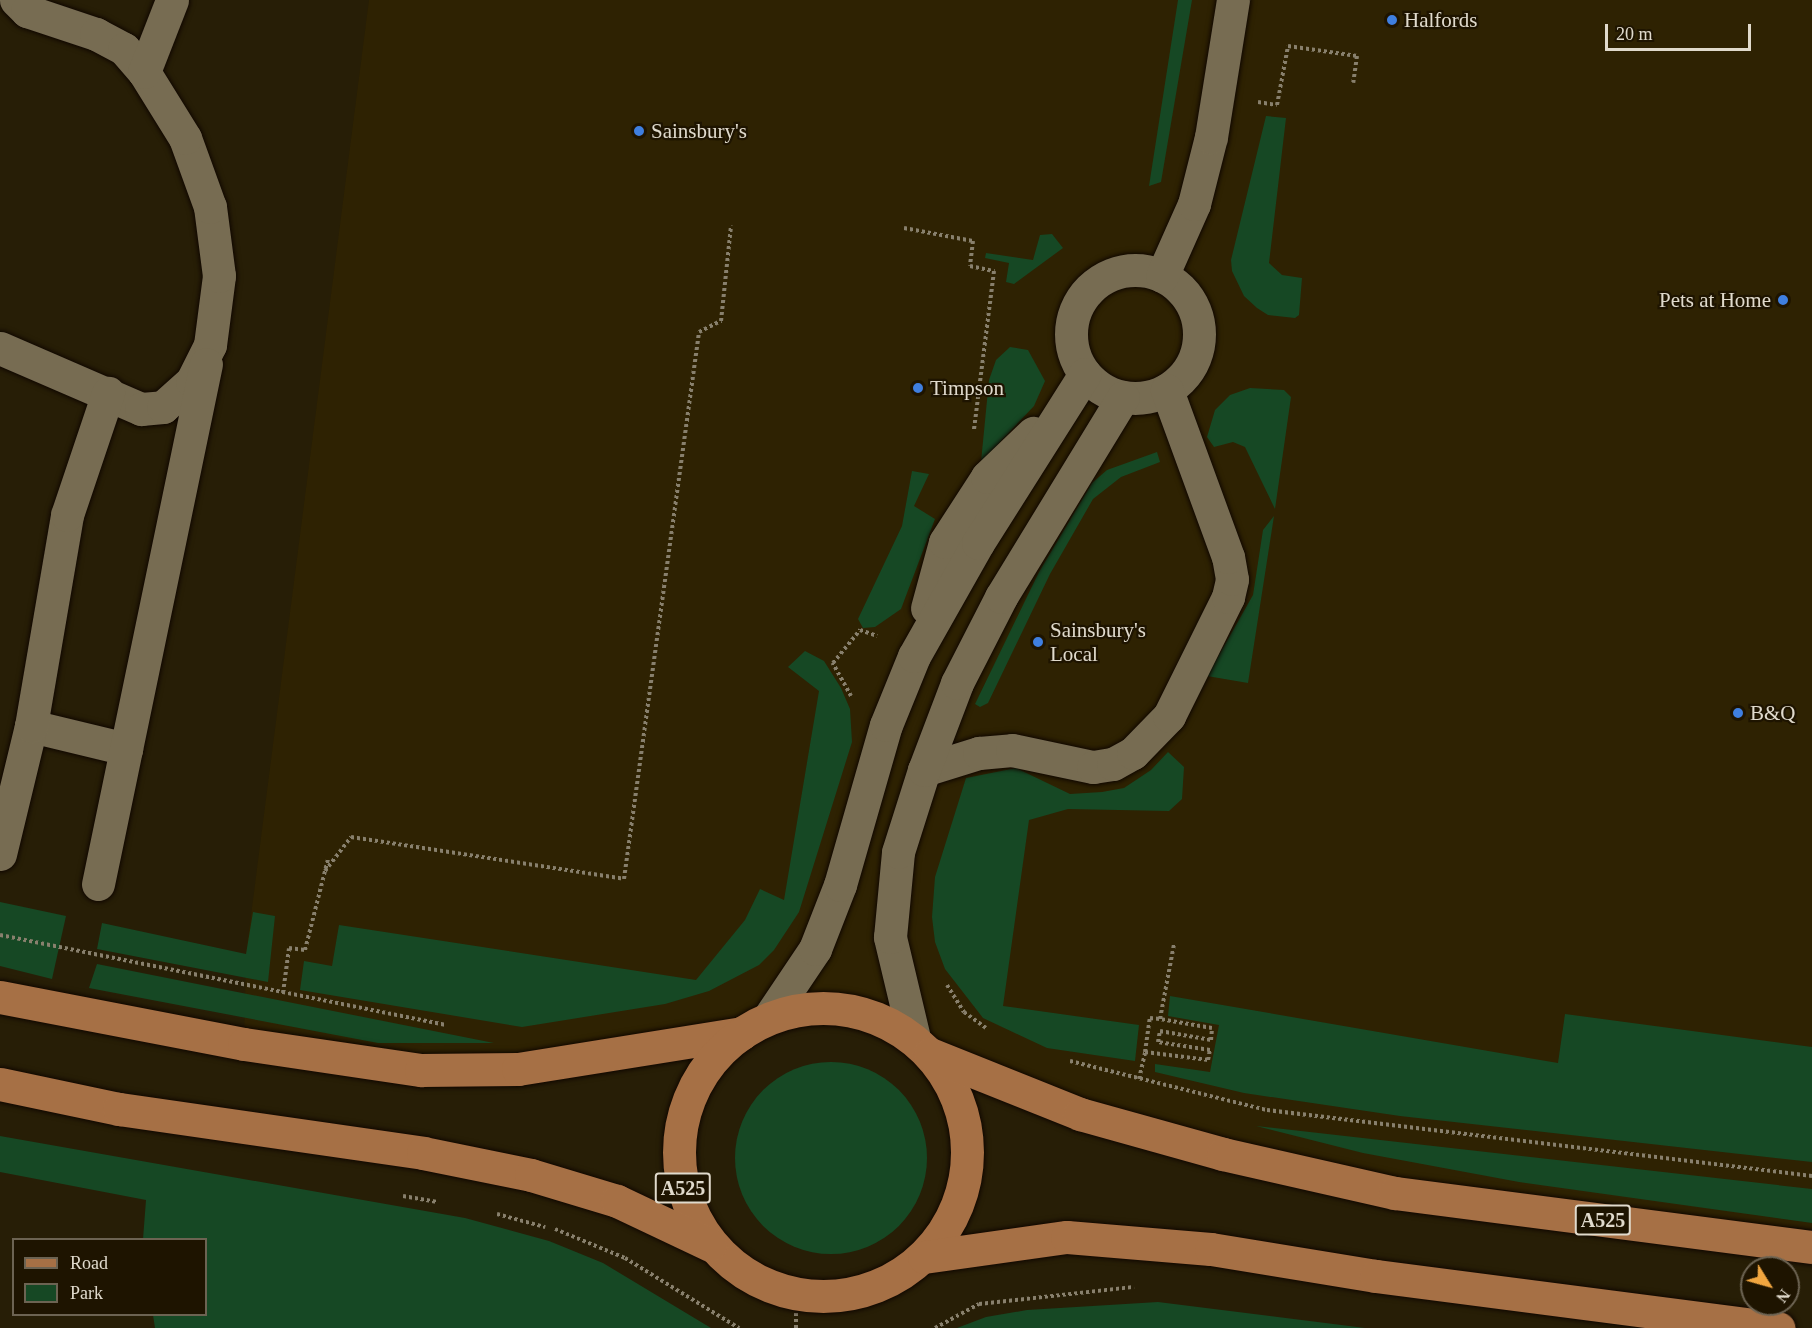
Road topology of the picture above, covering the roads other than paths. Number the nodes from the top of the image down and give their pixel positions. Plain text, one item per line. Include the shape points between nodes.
1 (16, 0) edge
2 (172, 0) edge
3 (1233, 0) edge
4 (144, 72) junction
5 (1162, 276) junction
6 (210, 345) junction
7 (0, 348) edge
8 (1076, 388) junction
9 (1167, 390) junction
10 (108, 393) junction
11 (1123, 398) junction
12 (31, 726) junction
13 (126, 749) junction
14 (924, 770) junction
15 (0, 854) edge
16 (98, 884) dead end
17 (0, 997) edge
18 (757, 1024) junction
19 (921, 1046) junction
20 (0, 1084) edge
21 (710, 1245) junction
22 (1812, 1247) edge
23 (924, 1257) junction
24 (796, 1312) edge
25 (1779, 1328) edge

1 - 4 street via 27,11 96,34 124,49
2 - 4 street
3 - 5 street via 1218,95 1194,204
4 - 6 street via 185,138 210,207 219,276
5 - 8 street via 1131,269 1109,274 1090,287 1077,305 1070,333
5 - 9 street via 1189,298 1199,335 1196,357 1184,376
6 - 10 street via 192,381 164,407 141,409
6 - 13 street
7 - 10 street
8 - 11 street via 1102,389
8 - 18 street via 978,543 914,656 886,725 840,885 815,949
9 - 11 street via 1146,398
9 - 14 street via 1228,557 1232,579 1228,597 1169,716 1133,753 1113,764 1093,767 1012,750 979,753
10 - 12 street via 67,515
11 - 14 street via 1001,597 957,682
12 - 13 street
12 - 15 street
13 - 16 street
14 - 19 street via 898,852 890,937
17 - 18 main road, A525 via 244,1044 421,1070 518,1069
18 - 19 main road, A525 via 820,1006 870,1014
18 - 21 main road, A525 via 727,1042 695,1082 677,1151 685,1201
19 - 22 main road, A525 via 1080,1113 1223,1154 1395,1192
19 - 23 main road, A525 via 948,1077 964,1116 968,1167 954,1216
20 - 21 main road, A525 via 119,1109 423,1153 531,1175 617,1201
21 - 24 main road, A525
23 - 24 main road, A525 via 883,1285
23 - 25 main road, A525 via 1067,1238 1211,1249 1376,1276

